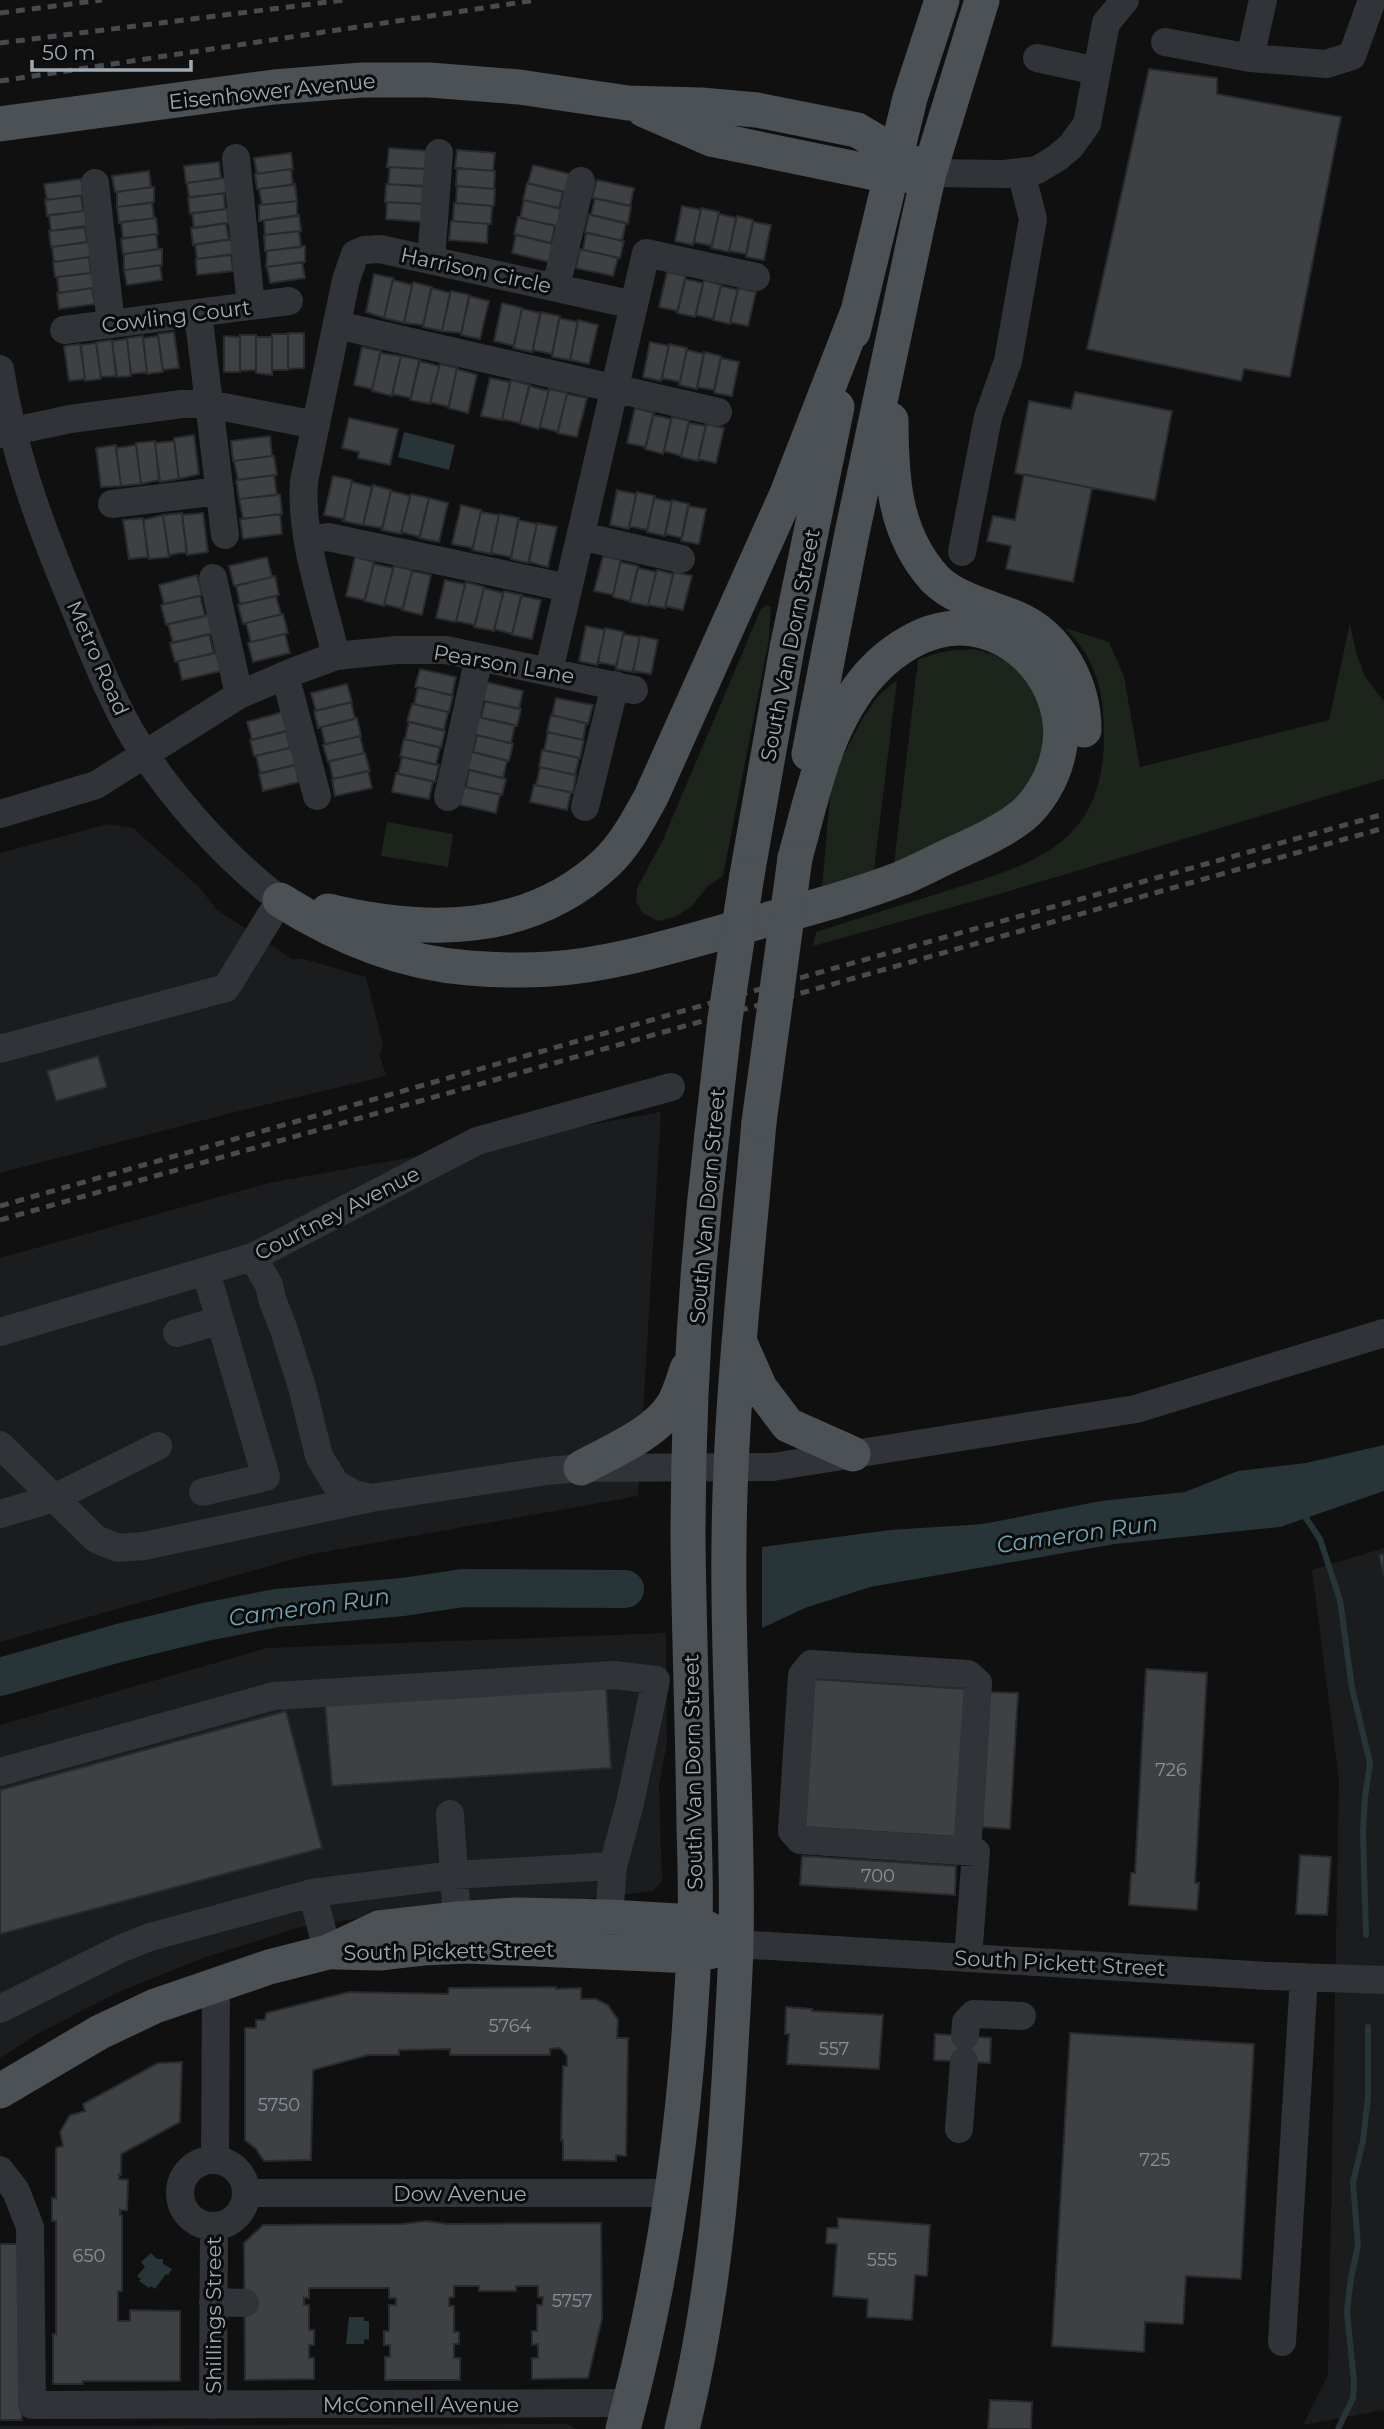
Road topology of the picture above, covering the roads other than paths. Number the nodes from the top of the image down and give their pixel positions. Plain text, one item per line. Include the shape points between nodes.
1 (942, 0) edge
2 (982, 0) edge
3 (1125, 0) edge
4 (1263, 0) edge
5 (1372, 0) edge
6 (1165, 42) dead end
7 (1037, 58) dead end
8 (1250, 58) junction
9 (1097, 71) junction
10 (0, 124) edge
11 (439, 153) dead end
12 (236, 158) dead end
13 (892, 165) junction
14 (1021, 172) junction
15 (929, 173) junction
16 (581, 181) dead end
17 (95, 183) dead end
18 (431, 260) junction
19 (756, 277) dead end
20 (556, 288) junction
21 (289, 301) dead end
22 (634, 305) junction
23 (251, 306) junction
24 (858, 311) junction
25 (198, 313) junction
26 (111, 324) junction
27 (337, 325) junction
28 (64, 330) dead end
29 (895, 337) junction
30 (0, 369) edge
31 (615, 388) junction
32 (208, 404) junction
33 (718, 412) dead end
34 (316, 425) junction
35 (6, 433) edge
36 (220, 491) junction
37 (112, 504) dead end
38 (226, 535) dead end
39 (580, 536) junction
40 (308, 540) junction
41 (962, 552) dead end
42 (681, 559) dead end
43 (213, 578) dead end
44 (568, 588) junction
45 (336, 656) junction
46 (479, 657) junction
47 (549, 671) junction
48 (285, 675) junction
49 (239, 695) junction
50 (146, 755) junction
51 (317, 796) dead end
52 (448, 797) dead end
53 (585, 807) dead end
54 (0, 814) edge
55 (794, 859) junction
56 (902, 877) junction
57 (280, 900) junction
58 (0, 1049) edge
59 (671, 1087) dead end
60 (253, 1257) junction
61 (206, 1272) junction
62 (220, 1320) junction
63 (0, 1332) edge
64 (177, 1333) dead end
65 (1384, 1333) edge
66 (740, 1344) junction
67 (695, 1350) junction
68 (0, 1445) edge
69 (158, 1446) dead end
70 (853, 1454) junction
71 (689, 1466) junction
72 (731, 1467) junction
73 (581, 1468) junction
74 (203, 1492) dead end
75 (54, 1498) junction
76 (372, 1498) junction
77 (0, 1514) edge
78 (0, 1773) edge
79 (450, 1814) dead end
80 (967, 1851) junction
81 (613, 1866) junction
82 (454, 1875) junction
83 (312, 1893) junction
84 (609, 1917) junction
85 (457, 1919) junction
86 (695, 1922) junction
87 (736, 1944) junction
88 (327, 1952) junction
89 (693, 1956) junction
90 (968, 1958) junction
91 (1304, 1978) junction
92 (1384, 1980) edge
93 (216, 1983) junction
94 (0, 2009) edge
95 (1022, 2015) dead end
96 (2, 2084) edge
97 (959, 2129) dead end
98 (215, 2160) junction
99 (0, 2170) edge
100 (246, 2193) junction
101 (673, 2193) junction
102 (214, 2226) junction
103 (214, 2302) junction
104 (245, 2303) dead end
105 (1282, 2342) dead end
106 (213, 2405) junction
107 (634, 2408) edge
108 (682, 2429) edge

1 - 13 main road, South Van Dorn Street
2 - 15 main road, South Van Dorn Street
3 - 9 street via 1107,23
4 - 8 street
5 - 8 street via 1352,56 1326,64
6 - 8 street
7 - 9 street
9 - 14 street via 1087,124 1071,146 1037,170
10 - 13 main road, Eisenhower Avenue via 274,87 429,79 628,103 757,110 857,130
11 - 18 street
12 - 23 street
13 - 15 main road, Eisenhower Avenue
13 - 24 main road, South Van Dorn Street
14 - 15 street
14 - 41 street via 1033,219 1009,361 988,417
15 - 29 main road, South Van Dorn Street
16 - 20 street
17 - 26 street
18 - 20 street, Harrison Circle
18 - 27 street, Harrison Circle via 380,249 355,254
19 - 22 street via 646,253
20 - 22 street, Harrison Circle
21 - 23 street, Cowling Court
22 - 31 street
23 - 25 street, Cowling Court
24 - 57 main road via 786,496 651,797 628,838 607,862 583,882 534,908 472,924 398,924
24 - 67 main road, South Van Dorn Street, bridge via 787,648 747,875 700,1230
25 - 26 street, Cowling Court
25 - 32 street
26 - 28 street, Cowling Court
27 - 31 street
27 - 34 street, Harrison Circle
29 - 55 main road, South Van Dorn Street via 814,726
29 - 56 main road via 892,481 906,535 938,582 1020,620 1046,638 1075,681 1084,726 1080,768 1046,823 1027,838 992,854
30 - 35 street, Metro Road
31 - 33 street
31 - 39 street
32 - 34 street
32 - 35 street via 83,417
32 - 36 street
34 - 40 street, Harrison Circle via 304,481
35 - 50 street, Metro Road via 108,687
36 - 37 street
36 - 38 street
39 - 42 street
39 - 44 street
40 - 44 street via 328,537
40 - 45 street, Harrison Circle
43 - 49 street
44 - 47 street
45 - 46 street, Pearson Lane via 419,649
45 - 48 street, Pearson Lane
46 - 47 street, Pearson Lane
46 - 52 street
47 - 53 street, Pearson Lane via 625,687
48 - 49 street, Pearson Lane
48 - 51 street
49 - 50 street, Pearson Lane
50 - 54 street, Pearson Lane via 96,785
50 - 57 street, Metro Road via 234,859
55 - 56 main road via 836,725 873,671 897,650 942,630 961,628 1008,641 1044,675 1055,696 1062,738 1057,761 1023,816
55 - 66 main road, South Van Dorn Street, bridge via 759,1122
56 - 57 main road via 650,952 550,969 465,968 389,953 337,933
57 - 58 street via 226,988
59 - 60 street, Courtney Avenue via 477,1141
60 - 61 street, Courtney Avenue
60 - 76 street via 269,1285 303,1387 319,1456 335,1483
61 - 62 street
61 - 63 street, Courtney Avenue
62 - 64 street
62 - 74 street via 265,1477
65 - 70 street via 1136,1409
66 - 70 main road via 760,1388 788,1425
66 - 72 main road, South Van Dorn Street
67 - 71 main road, South Van Dorn Street
67 - 73 main road via 674,1404 664,1416 634,1439
68 - 75 street
69 - 75 street
70 - 72 street via 773,1467
71 - 72 street
71 - 73 street
71 - 86 main road, South Van Dorn Street
72 - 87 main road, South Van Dorn Street
73 - 76 street
75 - 76 street via 96,1539 118,1548
75 - 77 street
78 - 81 street via 274,1696 614,1675 656,1681
79 - 82 street
80 - 80 street via 800,1840 792,1831 802,1675 811,1664 968,1674 978,1683
80 - 90 street via 976,1852
81 - 82 street
81 - 84 street
82 - 83 street
82 - 85 street
83 - 88 street
83 - 94 street via 120,1948
84 - 85 main road, South Pickett Street
84 - 86 main road, South Pickett Street
85 - 88 main road, South Pickett Street via 379,1928
86 - 87 main road, South Pickett Street
86 - 89 main road, South Van Dorn Street
87 - 89 main road, South Pickett Street
87 - 90 street, South Pickett Street
87 - 108 main road, South Van Dorn Street via 720,2207 695,2375
88 - 89 main road, South Pickett Street via 468,1946
88 - 93 main road, South Pickett Street
89 - 101 main road, South Van Dorn Street via 686,2088
90 - 91 street, South Pickett Street
91 - 92 street, South Pickett Street
91 - 105 street
93 - 96 main road, South Pickett Street via 155,2006
93 - 98 street
95 - 97 street via 974,2014 966,2022
98 - 100 street via 237,2170
98 - 102 street via 191,2169 181,2193 190,2216
99 - 106 street, McConnell Avenue via 16,2190 30,2227 32,2405 66,2394
100 - 101 street, Dow Avenue
100 - 102 street via 238,2214
101 - 107 main road, South Van Dorn Street
102 - 103 street, Shillings Street
103 - 104 street
103 - 106 street, Shillings Street
106 - 107 street, McConnell Avenue

